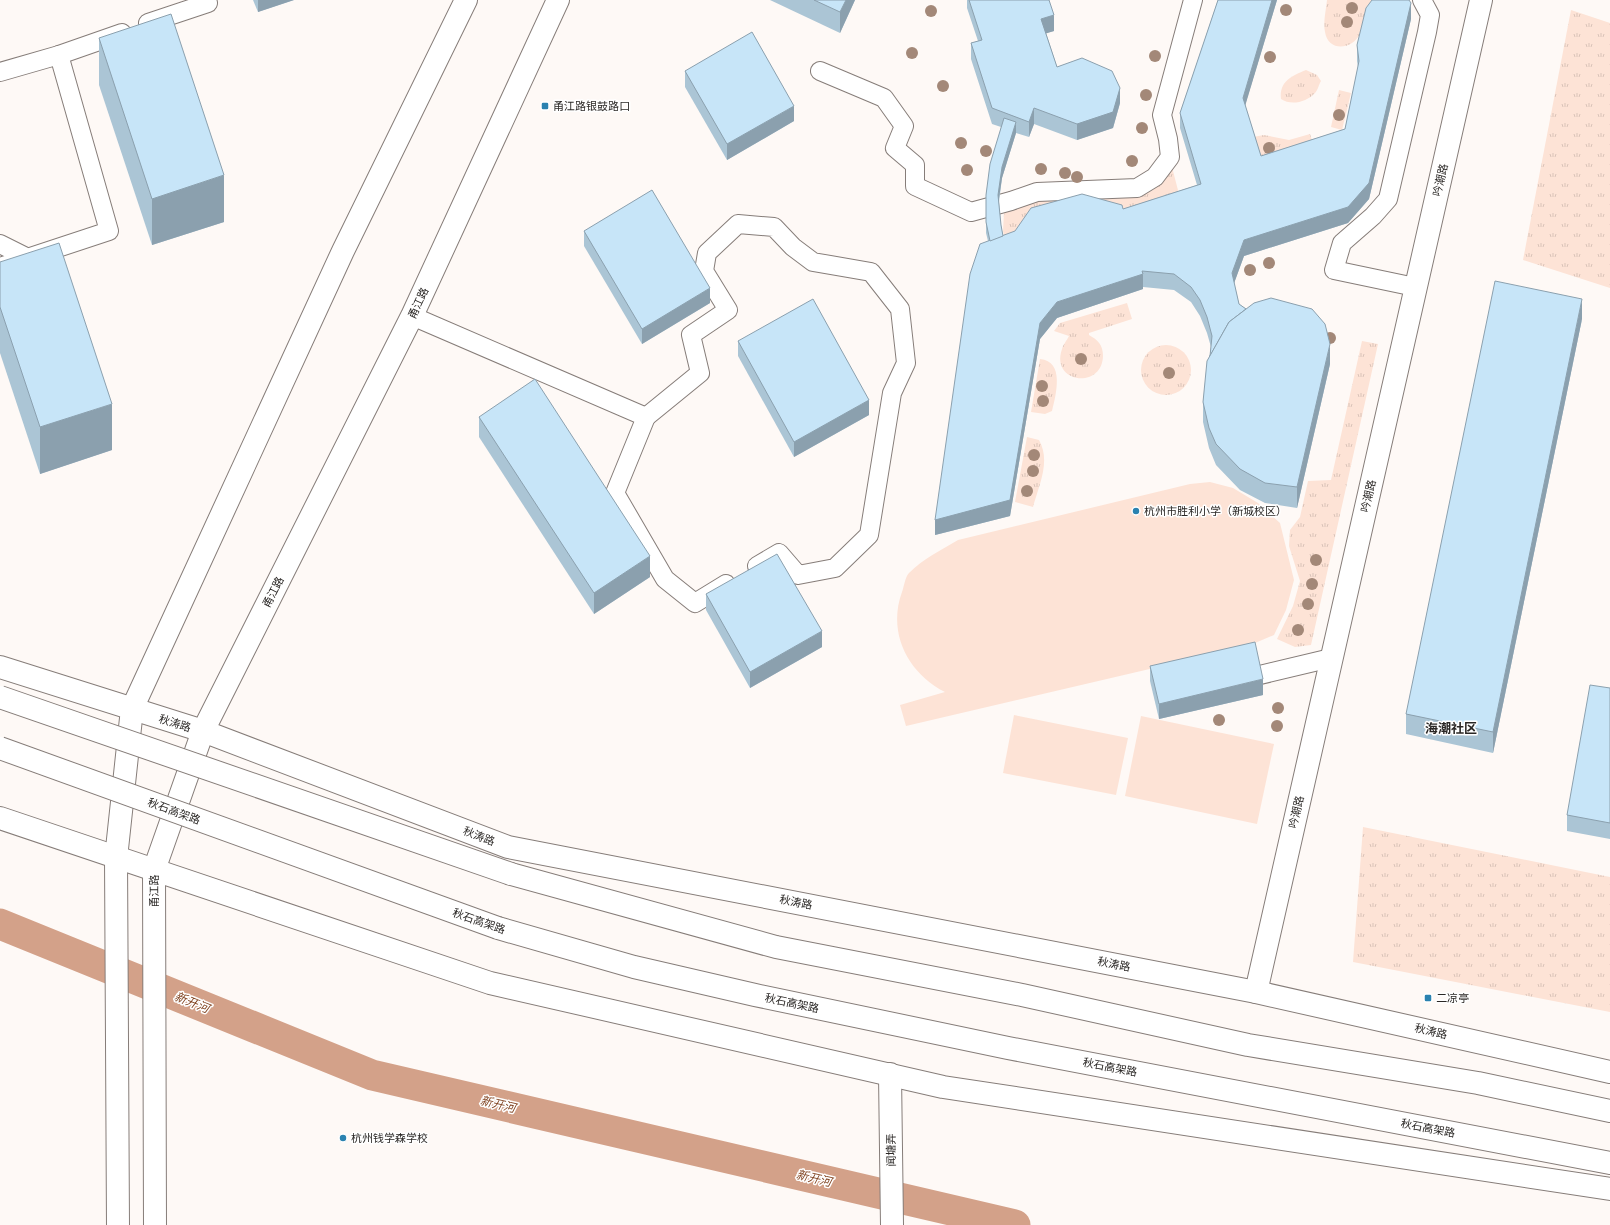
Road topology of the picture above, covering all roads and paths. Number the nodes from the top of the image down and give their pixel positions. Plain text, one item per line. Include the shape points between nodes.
1 (207, 0) edge
2 (466, 0) edge
3 (558, 0) edge
4 (1193, 0) edge
5 (1422, 0) edge
6 (1481, 0) edge
7 (59, 55) junction
8 (820, 71) dead end
9 (0, 72) edge
10 (0, 244) edge
11 (28, 258) junction
12 (0, 267) edge
13 (1415, 287) junction
14 (412, 316) junction
15 (646, 416) junction
16 (1331, 658) junction
17 (0, 667) edge
18 (1226, 683) edge
19 (0, 697) edge
20 (132, 709) junction
21 (203, 731) junction
22 (0, 748) edge
23 (0, 818) edge
24 (116, 858) junction
25 (154, 870) junction
26 (1256, 992) junction
27 (1610, 1072) edge
28 (890, 1074) junction
29 (1610, 1111) edge
30 (1610, 1163) edge
31 (1610, 1189) edge
32 (118, 1225) edge
33 (156, 1225) edge
34 (892, 1225) edge

1 - 7 lane via 208,3
2 - 20 main road via 343,251
3 - 14 main road, 甬江路
4 - 8 lane via 1162,115 1170,157 1155,177 1137,188 1037,192 971,212 915,186 915,165 894,148 904,126 884,98
5 - 13 lane via 1430,15 1388,199 1342,243 1334,270
6 - 13 main road, 吟潮路
7 - 9 lane
7 - 11 lane via 109,231
10 - 11 lane
11 - 12 lane
13 - 16 main road, 吟潮路
14 - 15 lane
14 - 21 main road, 甬江路
15 - 15 lane via 615,494 665,579 695,603 779,553 798,575 835,568 869,535 892,393 906,363 900,309 871,272 813,262 793,247 774,227 738,224 708,253 704,271 728,310 691,335 700,373
16 - 18 lane
16 - 26 main road, 吟潮路
17 - 20 main road, 秋涛路
19 - 29 main road, bridge via 511,874 776,947 1022,995 1248,1045 1478,1083
20 - 21 main road, 秋涛路
20 - 24 main road
21 - 25 main road, 甬江路
21 - 26 main road, 秋涛路 via 508,847
22 - 30 main road, 秋石高架路, bridge via 498,928 634,967 1008,1048
23 - 24 main road
24 - 25 main road
24 - 32 main road
25 - 28 main road via 490,983
25 - 33 main road, 甬江路
26 - 27 main road, 秋涛路
28 - 31 main road via 944,1087
28 - 34 main road, 闻塘弄

